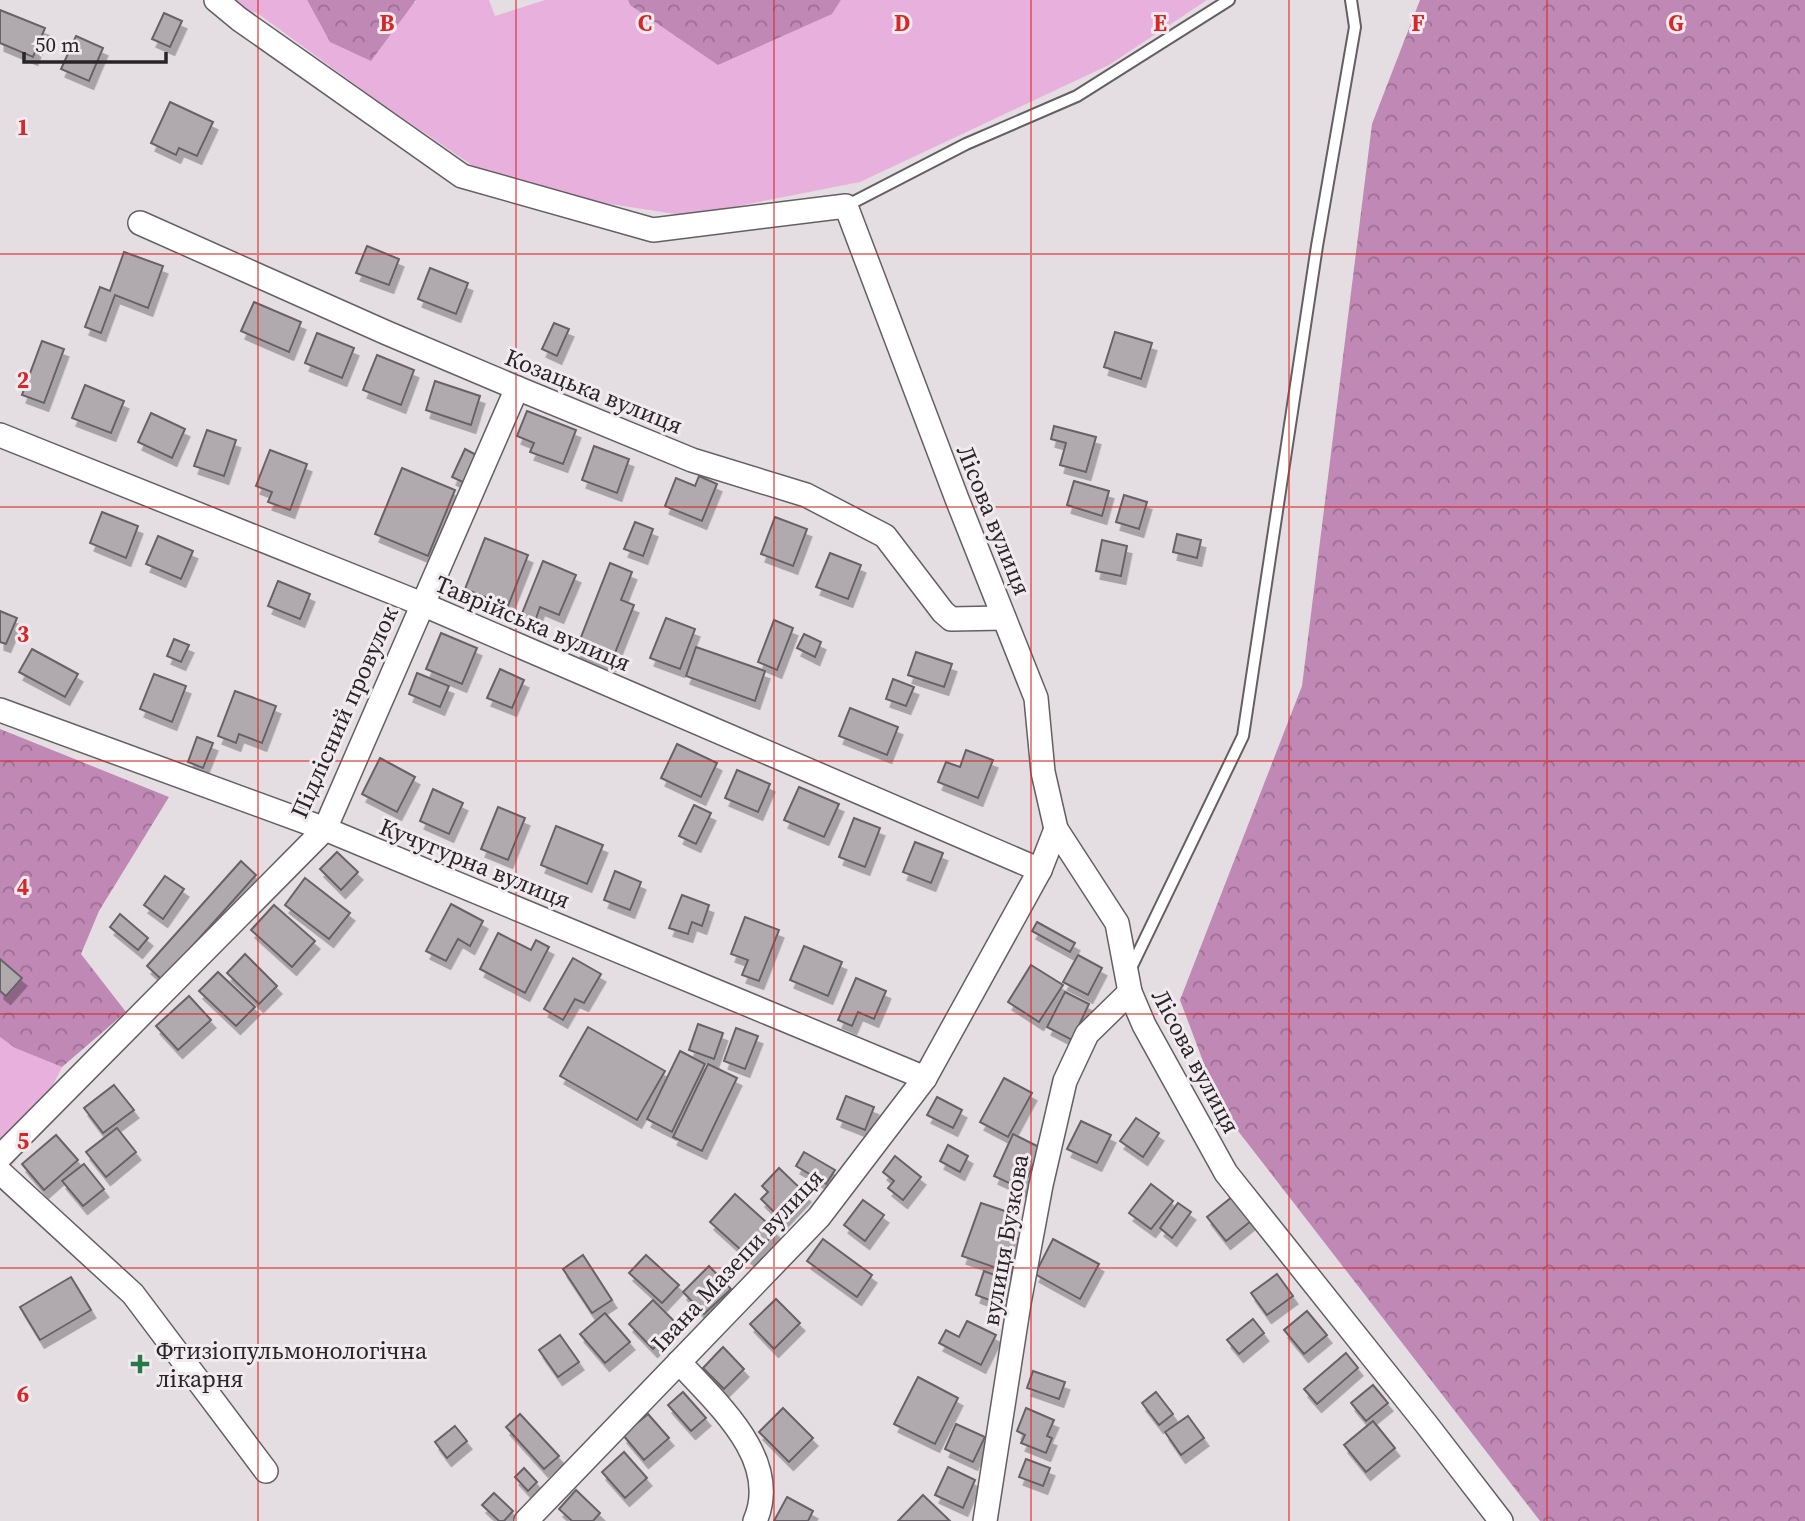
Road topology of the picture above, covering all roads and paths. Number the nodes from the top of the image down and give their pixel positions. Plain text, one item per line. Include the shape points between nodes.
1 (216, 0) edge
2 (1229, 0) edge
3 (1351, 0) edge
4 (846, 206) junction
5 (140, 223) dead end
6 (517, 388) junction
7 (0, 435) edge
8 (422, 604) junction
9 (1004, 618) junction
10 (0, 710) edge
11 (325, 829) junction
12 (1056, 829) junction
13 (1040, 870) junction
14 (1129, 984) junction
15 (925, 1077) junction
16 (0, 1157) edge
17 (0, 1172) edge
18 (679, 1362) junction
19 (267, 1471) dead end
20 (526, 1521) edge
21 (755, 1521) edge
22 (985, 1521) edge
23 (1501, 1521) edge

1 - 4 street via 462,176 653,230
2 - 4 lane via 1077,96 966,144
3 - 14 lane via 1355,27 1243,736
4 - 9 street, Лісова вулиця
5 - 6 street, Козацька вулиця
6 - 8 street, Підлісний провулок
6 - 9 street, Козацька вулиця via 692,460 806,495 885,536 951,619
7 - 8 street, Таврійська вулиця
8 - 11 street, Підлісний провулок
8 - 13 street, Таврійська вулиця
9 - 12 street, Лісова вулиця via 1036,698 1043,772
10 - 11 street, Кучугурна вулиця
11 - 15 street, Кучугурна вулиця
11 - 16 street, Підлісний провулок
12 - 13 street, Івана Мазепи вулиця
12 - 14 street, Лісова вулиця via 1117,923
13 - 15 street, Івана Мазепи вулиця
14 - 22 street, вулиця Бузкова via 1087,1034 1065,1081 1021,1290
14 - 23 street, Лісова вулиця via 1144,1025 1226,1174
15 - 18 street, Івана Мазепи вулиця via 819,1217
17 - 19 street via 133,1294
18 - 20 street, Івана Мазепи вулиця
18 - 21 street via 741,1430 762,1483

